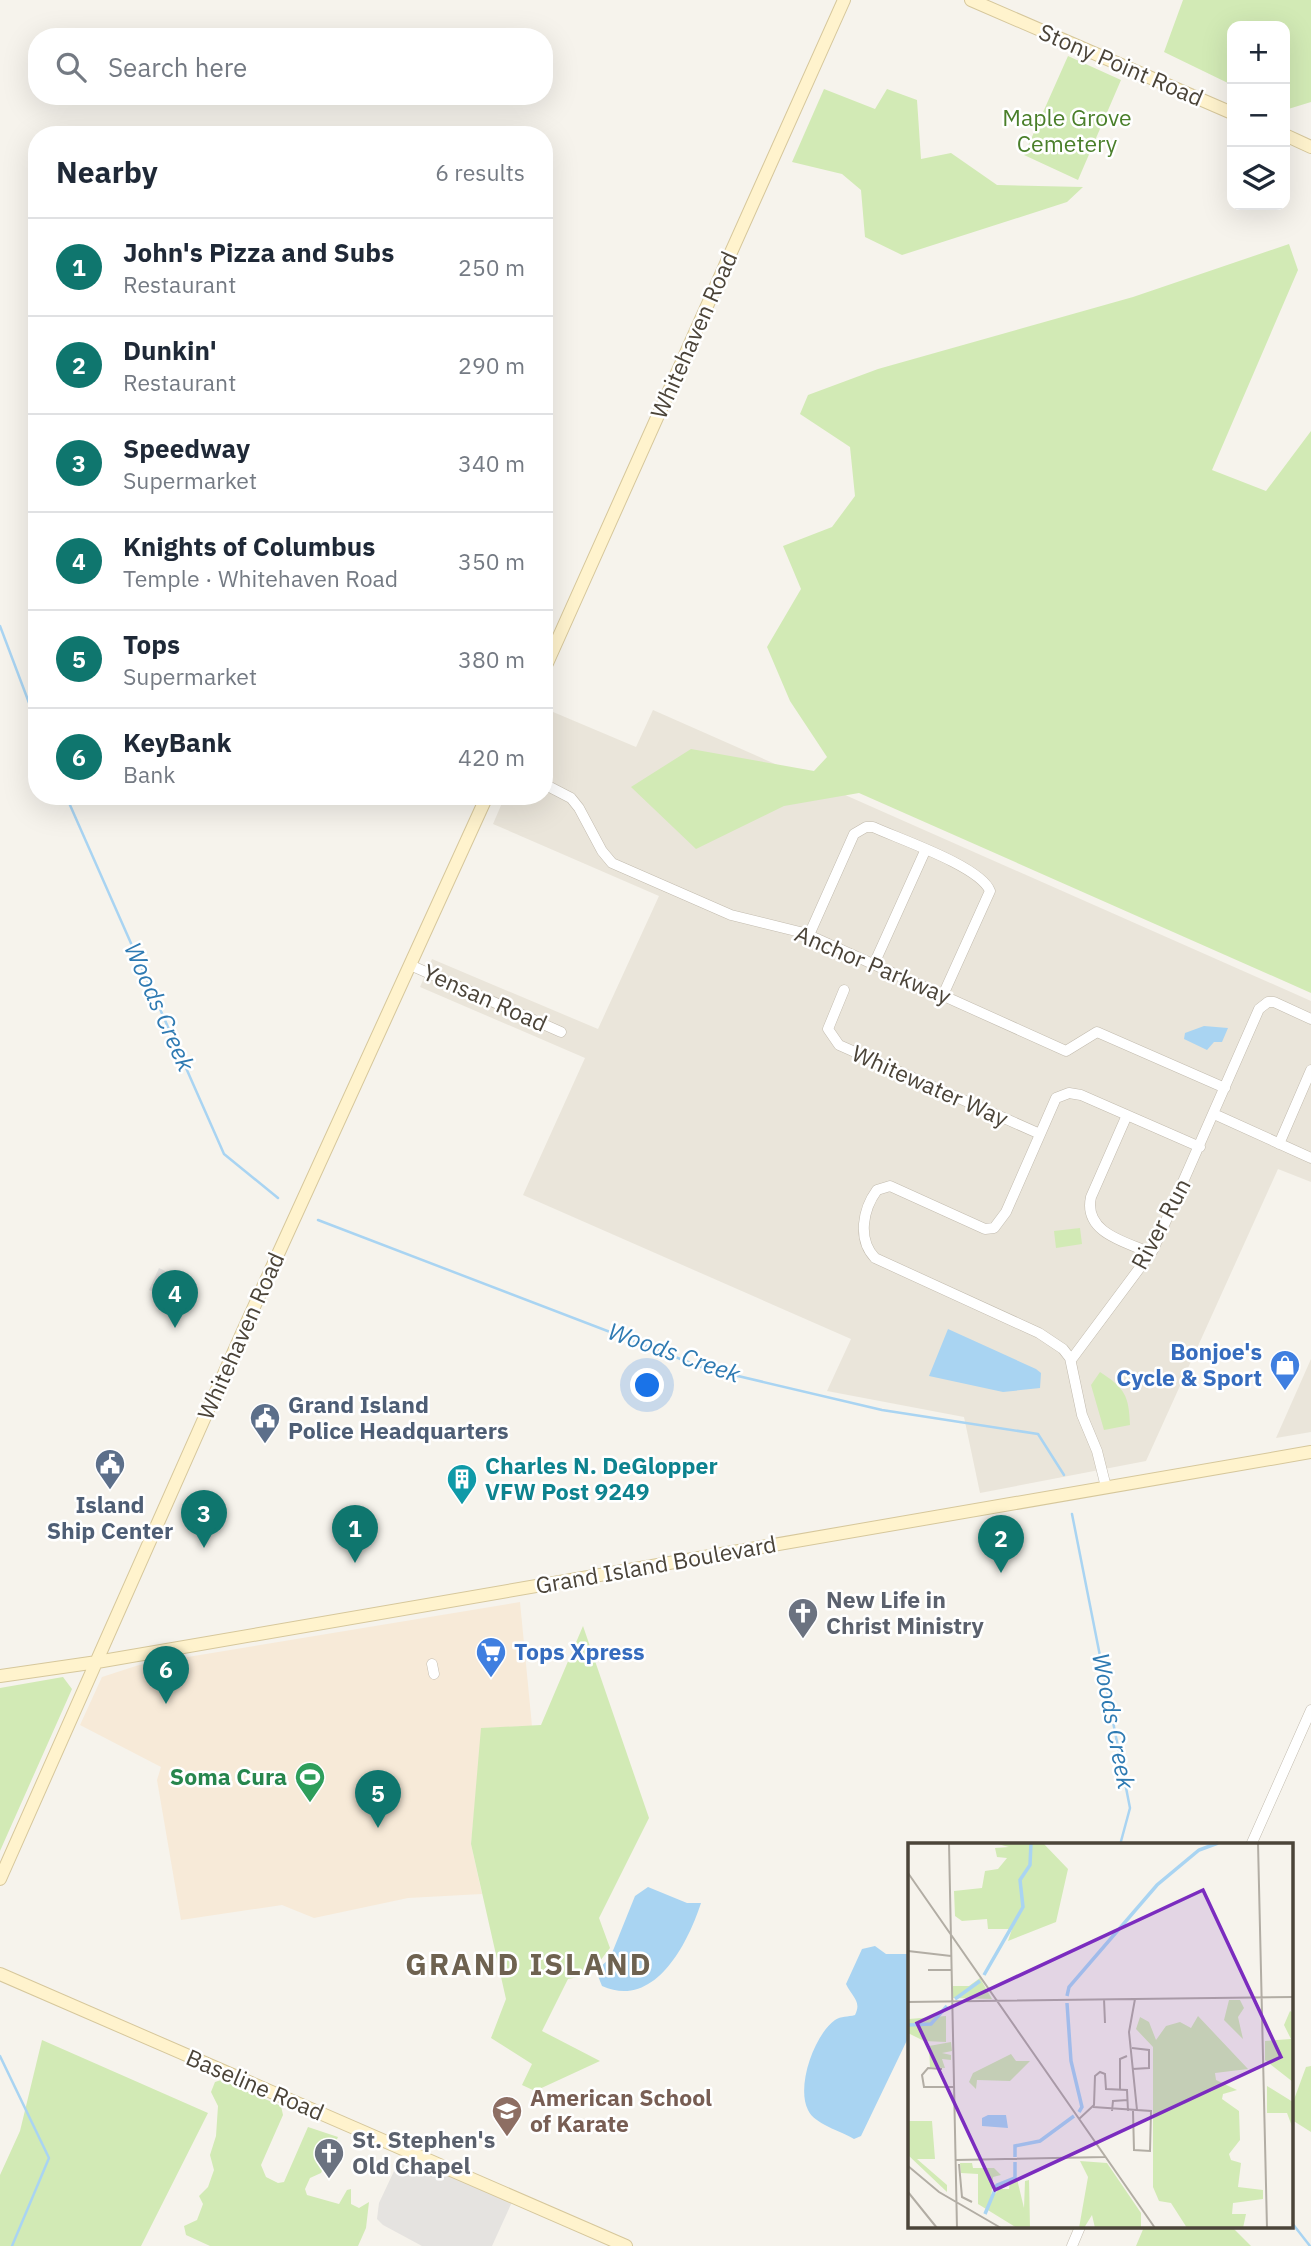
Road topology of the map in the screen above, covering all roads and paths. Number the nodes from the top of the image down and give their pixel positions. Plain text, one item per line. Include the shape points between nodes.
1 (845, 0) edge
2 (971, 0) edge
3 (1227, 111) edge
4 (1290, 137) edge
5 (1311, 147) edge
6 (553, 650) edge
7 (553, 789) edge
8 (483, 805) edge
9 (925, 850) junction
10 (809, 935) junction
11 (874, 964) junction
12 (410, 965) junction
13 (844, 990) dead end
14 (943, 995) junction
15 (1311, 1019) edge
16 (561, 1032) dead end
17 (1311, 1070) edge
18 (1225, 1088) junction
19 (1127, 1115) junction
20 (1214, 1115) junction
21 (1040, 1134) junction
22 (1279, 1143) junction
23 (1200, 1147) junction
24 (1311, 1158) edge
25 (1151, 1253) junction
26 (1071, 1360) junction
27 (1311, 1452) edge
28 (1107, 1487) junction
29 (96, 1662) junction
30 (0, 1676) edge
31 (1311, 1710) edge
32 (1252, 1843) edge
33 (0, 1879) edge
34 (0, 1974) edge
35 (1080, 2228) edge
36 (626, 2246) edge
37 (1072, 2246) edge

1 - 6 street, Whitehaven Road
2 - 3 street, Stony Point Road
4 - 5 street
7 - 10 street, Anchor Parkway via 579,808 612,863 731,915
8 - 12 street, Whitehaven Road
9 - 10 street via 873,827 854,834
9 - 11 street
9 - 14 street via 975,874 990,891
10 - 11 street, Anchor Parkway
11 - 14 street, Anchor Parkway
12 - 16 street, Yensan Road
12 - 29 street, Whitehaven Road
13 - 21 street, Whitewater Way via 828,1029 839,1045
14 - 18 street, Anchor Parkway via 1066,1051 1097,1032
15 - 18 street, River Run via 1274,1002 1263,1005
17 - 22 street
18 - 20 street, River Run
19 - 21 street via 1081,1095 1063,1094 1056,1098
19 - 23 street
19 - 25 street via 1091,1197 1090,1211 1101,1231
20 - 22 street
20 - 23 street, River Run
21 - 26 street via 1006,1212 994,1228 985,1229 890,1186 877,1190 866,1209 866,1242 875,1258 1039,1333
22 - 24 street
23 - 25 street, River Run
25 - 26 street, River Run
26 - 28 street via 1082,1415
27 - 28 street, Grand Island Boulevard
28 - 29 street, Grand Island Boulevard
29 - 30 street, Grand Island Boulevard
29 - 33 street, Whitehaven Road
31 - 32 street
34 - 36 street, Baseline Road
35 - 37 street

